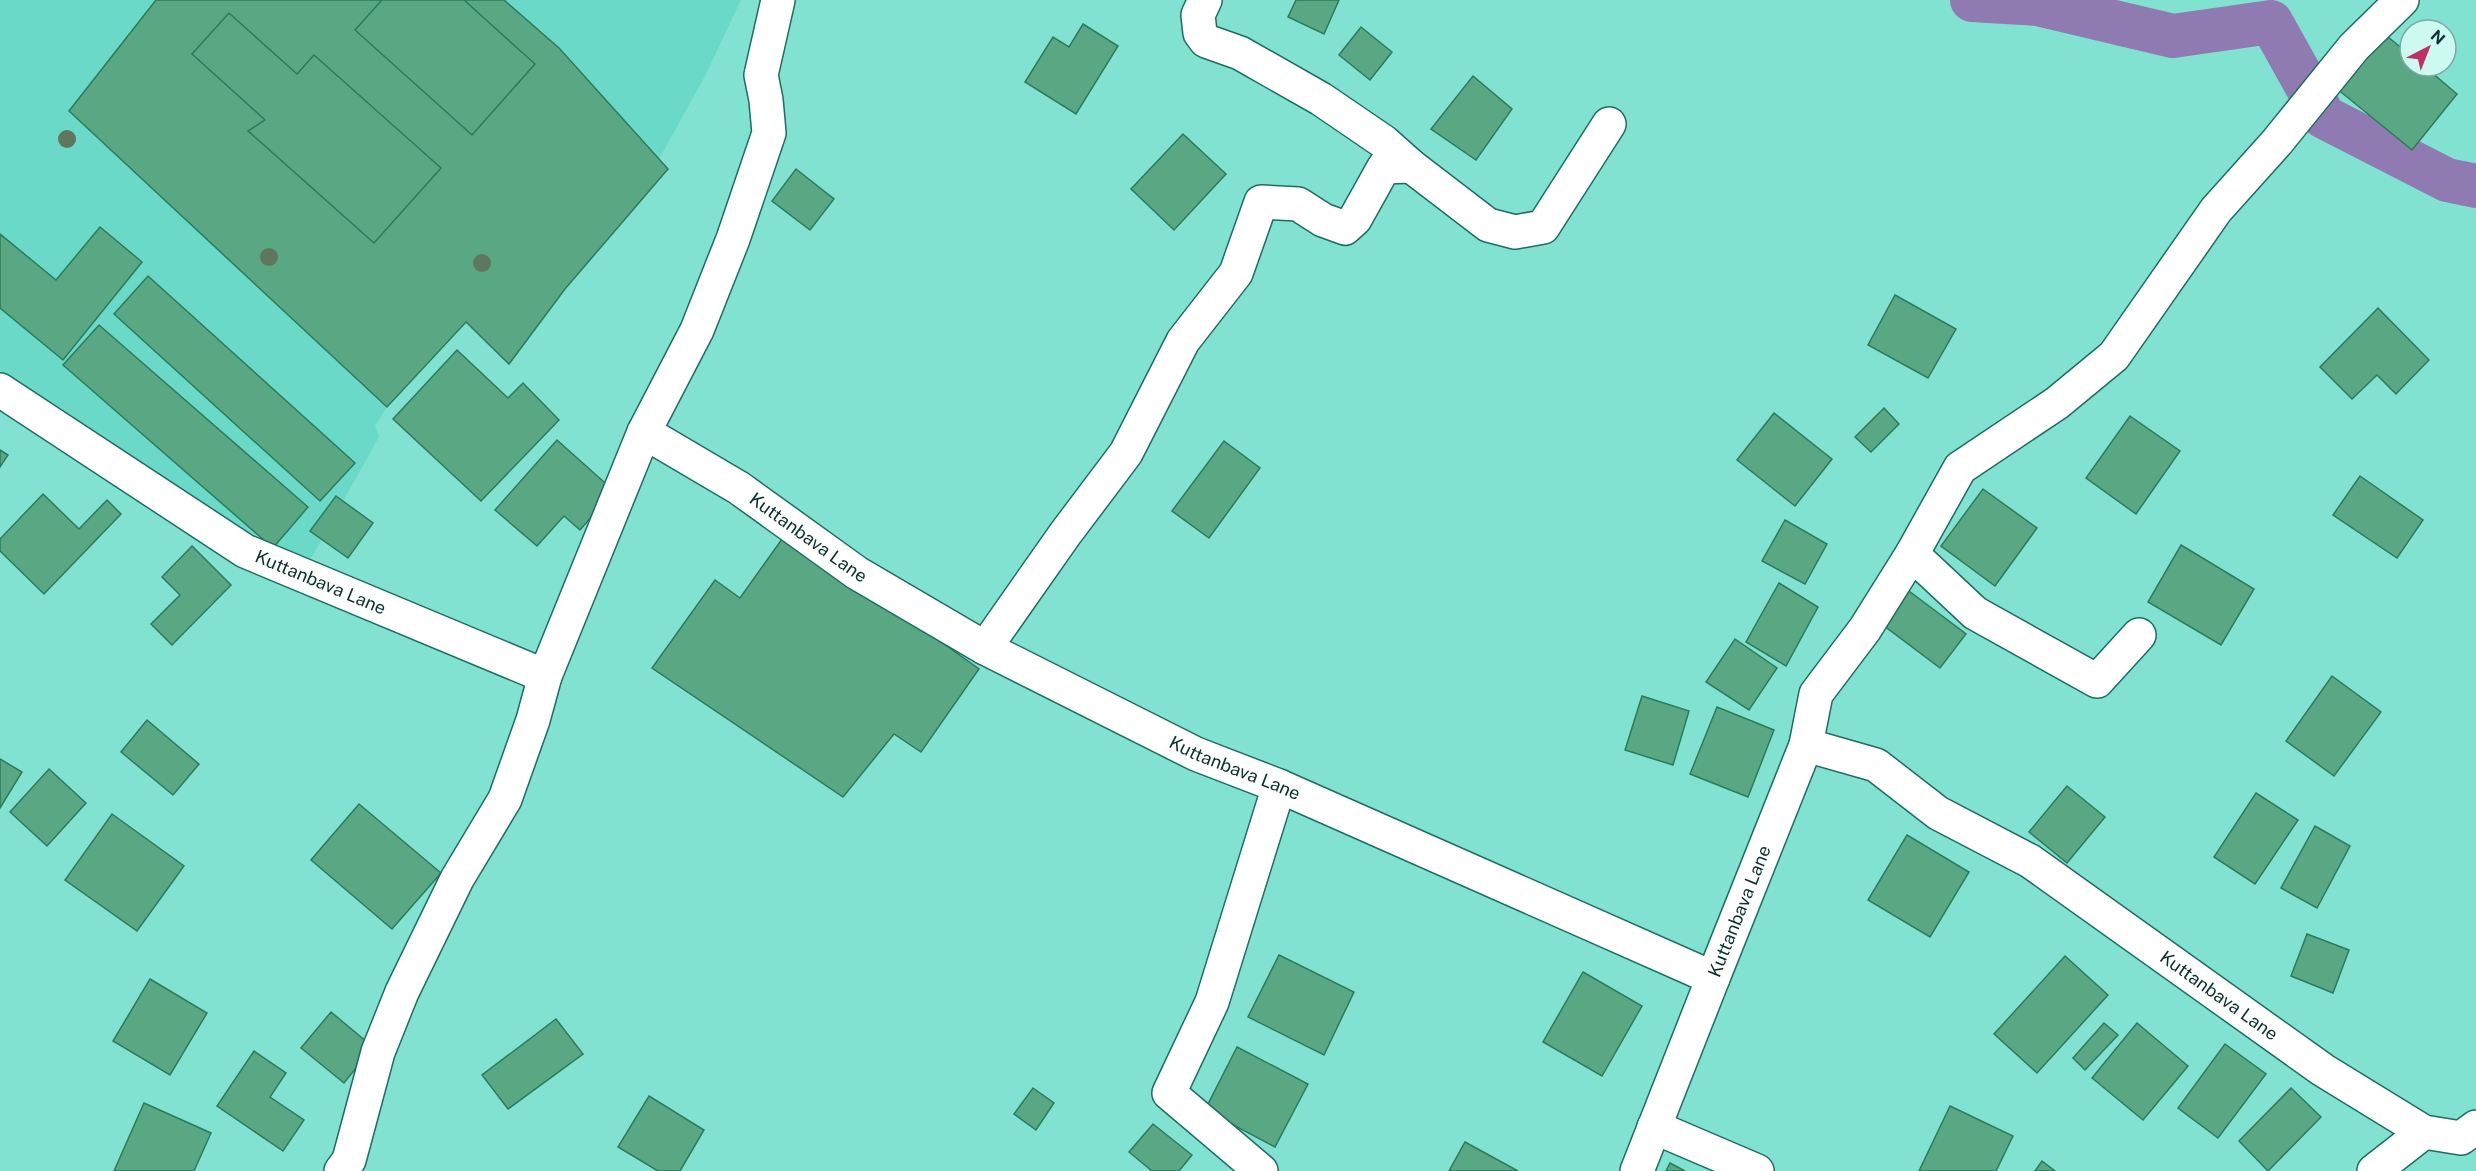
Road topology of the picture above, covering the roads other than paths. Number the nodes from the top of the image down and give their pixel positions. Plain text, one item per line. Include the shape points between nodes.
1 (778, 0) edge
2 (1204, 0) edge
3 (2402, 0) edge
4 (1609, 124) dead end
5 (1411, 166) junction
6 (0, 390) edge
7 (645, 432) junction
8 (1912, 554) junction
9 (2139, 635) dead end
10 (985, 648) junction
11 (545, 676) junction
12 (1806, 744) junction
13 (1279, 786) junction
14 (1713, 978) junction
15 (1654, 1127) junction
16 (2476, 1127) edge
17 (2424, 1132) junction
18 (341, 1171) edge
19 (1261, 1171) edge
20 (1637, 1171) edge
21 (1757, 1171) edge
22 (2374, 1171) edge

1 - 7 street via 761,75 769,133 697,330
2 - 5 street via 1198,15 1200,33 1206,41 1276,71 1383,142
3 - 8 street via 2354,47 2330,80 2216,210 2114,356 2057,403 1960,468
4 - 5 street via 1544,227 1515,232 1488,225
5 - 10 street via 1384,167 1355,219 1345,228 1298,204 1261,201 1236,273 1183,341 1126,453
6 - 11 street, Kuttanbava Lane via 245,551
7 - 10 street, Kuttanbava Lane via 739,488 856,573
7 - 11 street
8 - 9 street via 1974,613 2097,681
8 - 12 street via 1865,629 1816,694
10 - 13 street, Kuttanbava Lane via 1196,754
11 - 18 street via 505,799 457,879 394,1012 378,1052 349,1160
12 - 14 street, Kuttanbava Lane
12 - 17 street, Kuttanbava Lane via 1876,765 1938,813 2030,861 2323,1070
13 - 14 street, Kuttanbava Lane
13 - 19 street via 1212,1002 1169,1093
14 - 15 street
15 - 20 street
15 - 21 street
16 - 17 street, Kuttanbava Lane via 2461,1138
17 - 22 street

